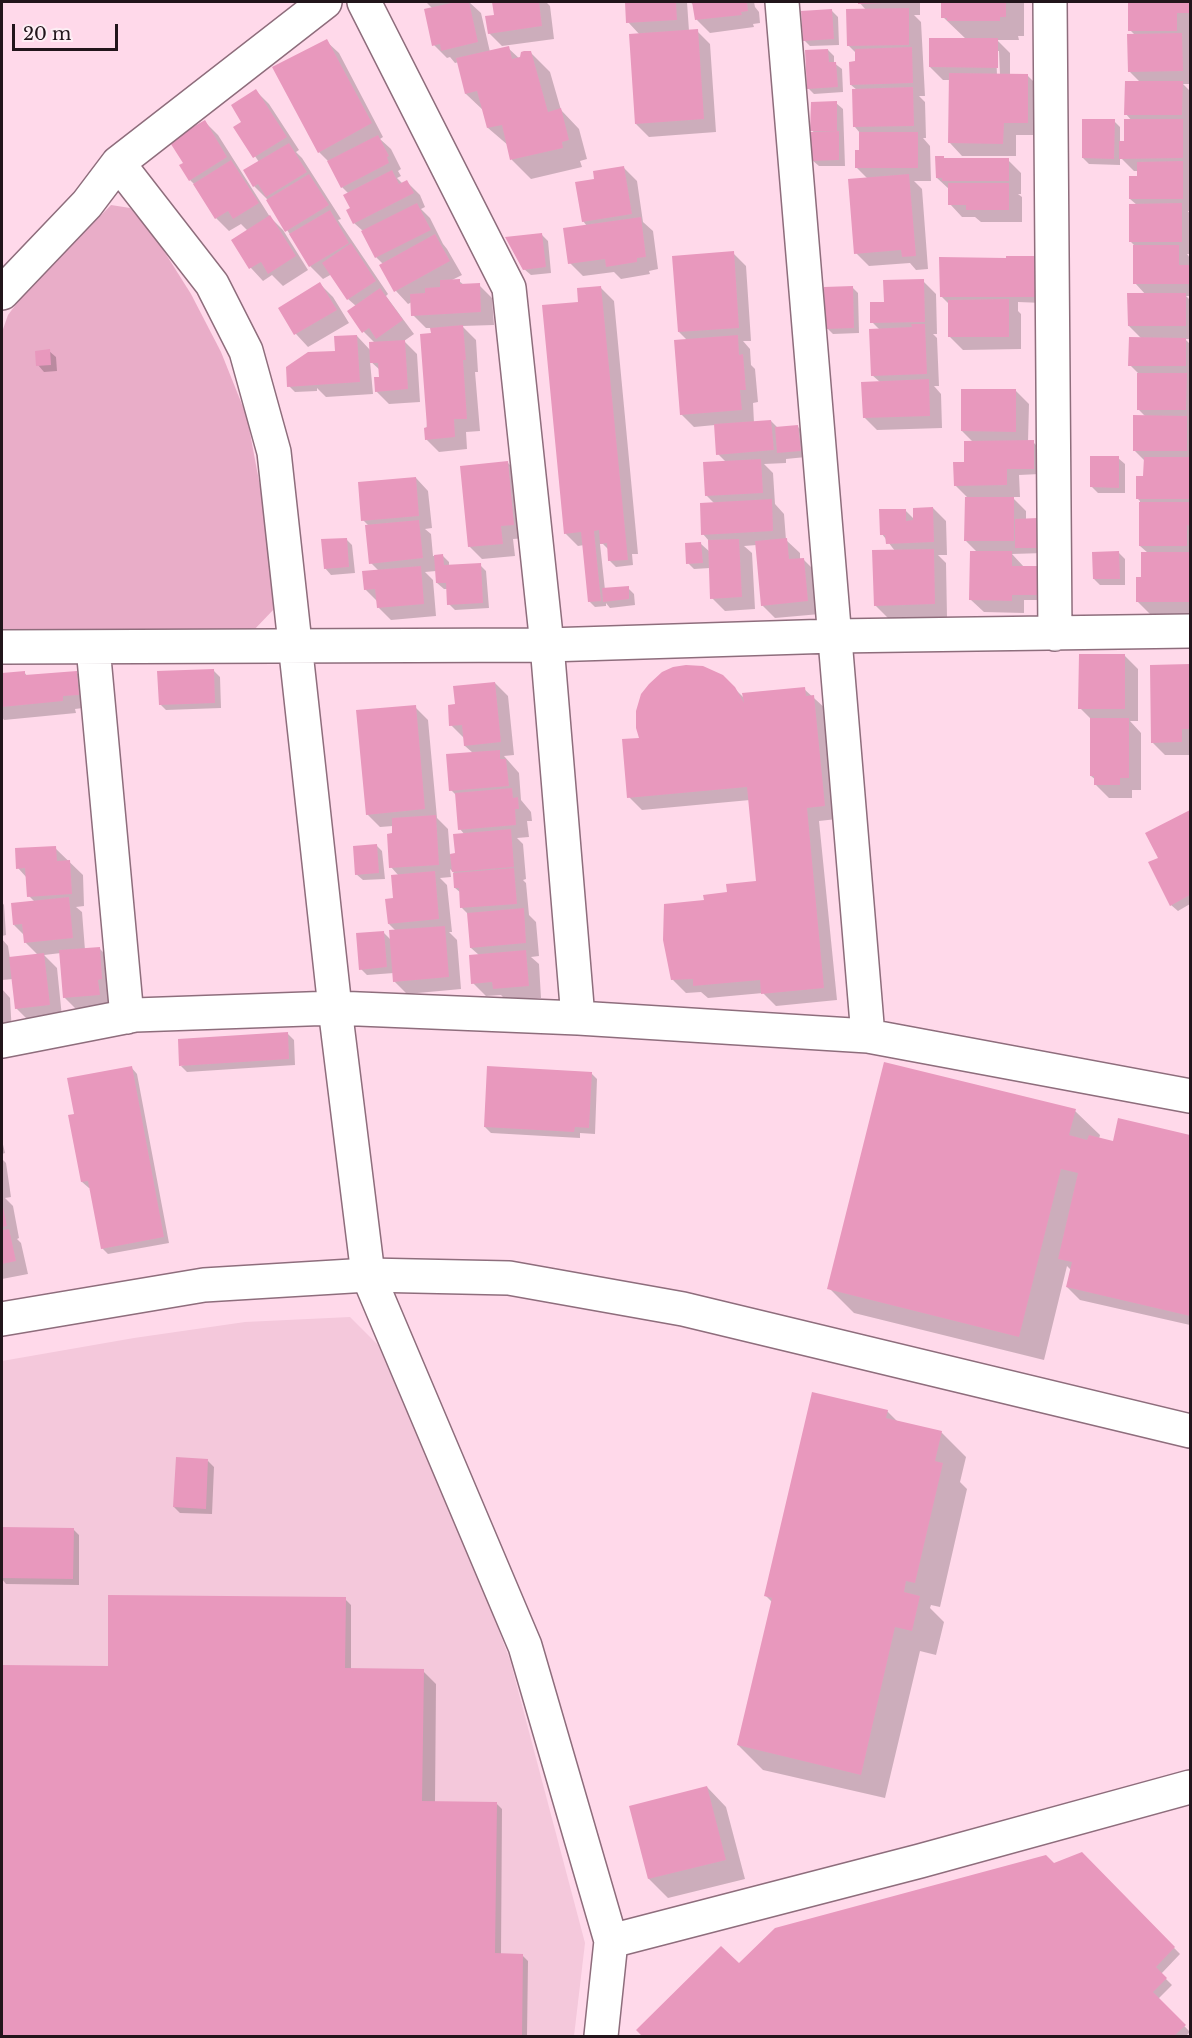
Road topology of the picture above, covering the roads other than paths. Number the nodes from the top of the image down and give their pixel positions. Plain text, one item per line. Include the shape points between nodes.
1 (325, 2) edge
2 (364, 2) edge
3 (782, 2) edge
4 (1050, 2) edge
5 (118, 163) junction
6 (2, 293) edge
7 (1191, 631) edge
8 (1055, 634) junction
9 (834, 636) junction
10 (547, 645) junction
11 (296, 646) junction
12 (2, 647) edge
13 (93, 647) junction
14 (335, 1008) junction
15 (127, 1017) junction
16 (578, 1018) junction
17 (868, 1036) junction
18 (2, 1041) edge
19 (1191, 1096) edge
20 (368, 1275) junction
21 (2, 1319) edge
22 (1191, 1431) edge
23 (1191, 1787) edge
24 (611, 1941) junction
25 (600, 2037) edge

1 - 5 street
2 - 10 street via 508,288
3 - 9 street
4 - 8 street
5 - 6 street via 87,204
5 - 11 street via 212,284 246,351 274,452
7 - 8 street
8 - 9 street
9 - 10 street
9 - 17 street
10 - 11 street
10 - 16 street
11 - 13 street
11 - 14 street
12 - 13 street
13 - 15 street
14 - 15 street
14 - 16 street
14 - 20 street
15 - 18 street
16 - 17 street
17 - 19 street
20 - 21 street via 204,1285
20 - 22 street via 509,1278 683,1309
20 - 24 street via 525,1646
23 - 24 street
24 - 25 street

